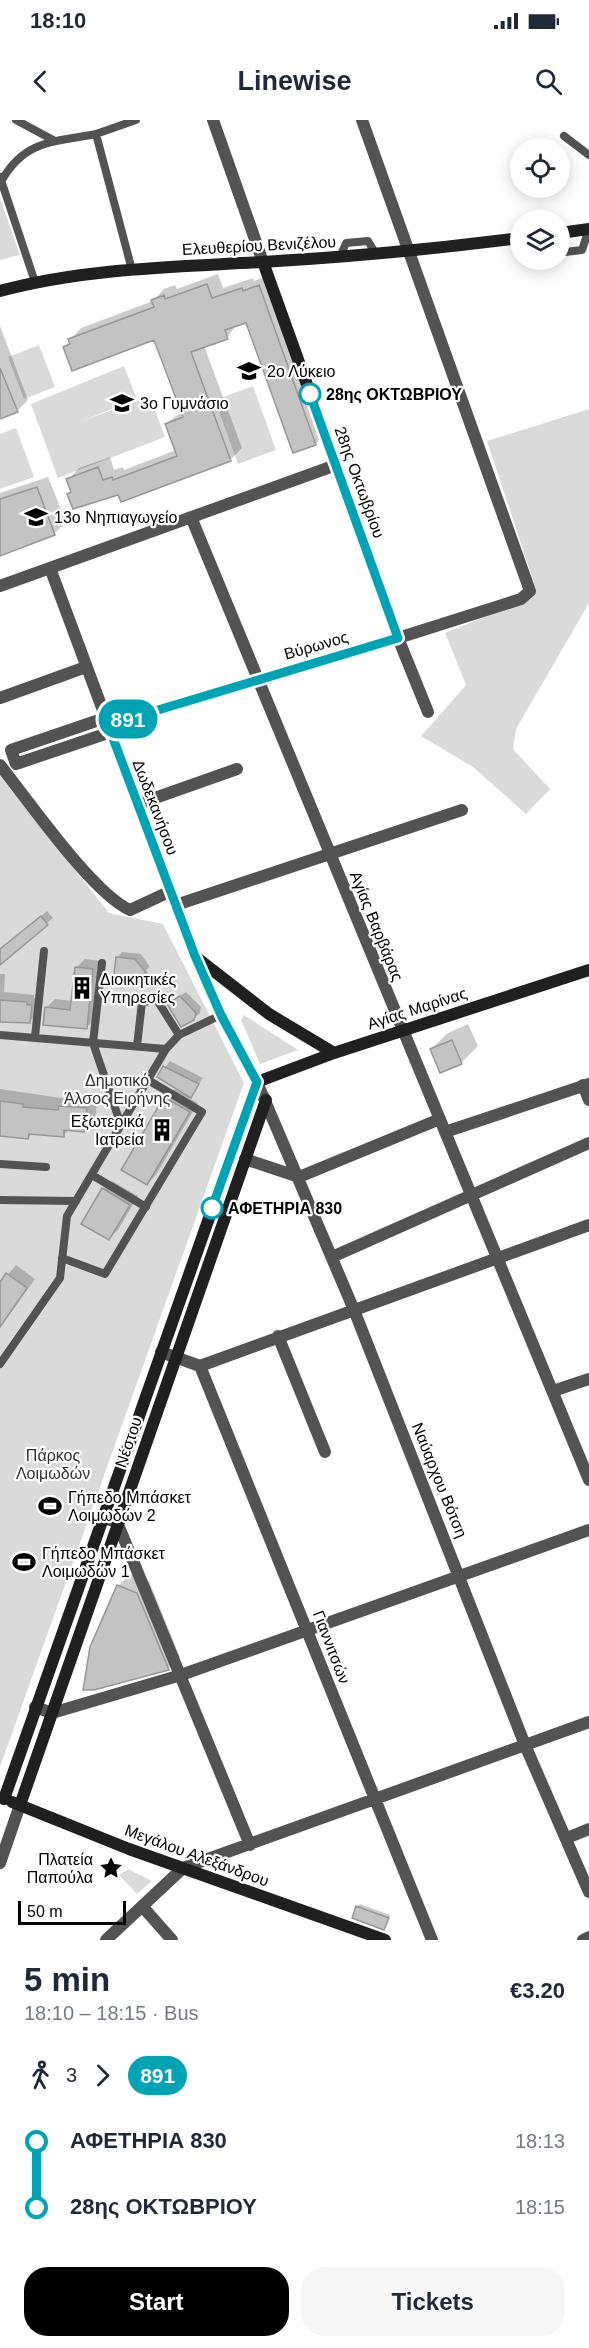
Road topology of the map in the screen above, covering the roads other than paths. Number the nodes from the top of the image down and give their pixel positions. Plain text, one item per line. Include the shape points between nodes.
1 (16, 120) edge
2 (136, 120) edge
3 (213, 120) edge
4 (362, 120) edge
5 (96, 134) junction
6 (564, 136) dead end
7 (55, 141) junction
8 (589, 155) edge
9 (1, 178) edge
10 (589, 229) edge
11 (570, 232) edge
12 (510, 239) edge
13 (570, 251) edge
14 (410, 253) junction
15 (263, 262) junction
16 (132, 270) junction
17 (34, 282) junction
18 (0, 291) edge
19 (336, 465) junction
20 (191, 517) junction
21 (50, 568) junction
22 (0, 586) edge
23 (398, 638) junction
24 (86, 667) junction
25 (258, 679) junction
26 (0, 697) edge
27 (428, 712) dead end
28 (108, 725) junction
29 (0, 764) edge
30 (237, 769) dead end
31 (138, 804) junction
32 (462, 810) dead end
33 (330, 854) junction
34 (171, 891) junction
35 (176, 905) junction
36 (44, 951) dead end
37 (195, 956) junction
38 (102, 963) dead end
39 (589, 970) edge
40 (221, 1015) junction
41 (402, 1030) junction
42 (0, 1035) edge
43 (179, 1035) junction
44 (35, 1037) junction
45 (93, 1043) junction
46 (137, 1047) junction
47 (166, 1049) junction
48 (334, 1053) junction
49 (148, 1080) junction
50 (257, 1082) junction
51 (586, 1084) edge
52 (266, 1100) junction
53 (589, 1100) edge
54 (440, 1119) junction
55 (121, 1125) junction
56 (445, 1132) junction
57 (589, 1143) edge
58 (245, 1160) junction
59 (0, 1164) edge
60 (46, 1167) dead end
61 (92, 1175) junction
62 (299, 1177) junction
63 (472, 1195) junction
64 (76, 1201) junction
65 (2, 1202) edge
66 (146, 1207) junction
67 (589, 1225) edge
68 (332, 1257) junction
69 (497, 1257) junction
70 (62, 1258) junction
71 (354, 1310) junction
72 (278, 1336) junction
73 (160, 1352) junction
74 (176, 1357) junction
75 (0, 1364) edge
76 (200, 1366) junction
77 (589, 1379) edge
78 (553, 1391) junction
79 (325, 1452) dead end
80 (589, 1480) edge
81 (103, 1518) junction
82 (117, 1522) junction
83 (589, 1530) edge
84 (460, 1576) junction
85 (308, 1629) junction
86 (181, 1675) junction
87 (35, 1707) junction
88 (52, 1713) junction
89 (589, 1722) edge
90 (525, 1744) junction
91 (373, 1798) junction
92 (1, 1802) edge
93 (20, 1804) junction
94 (589, 1829) edge
95 (567, 1838) junction
96 (250, 1845) junction
97 (0, 1863) edge
98 (183, 1868) junction
99 (589, 1892) edge
100 (142, 1906) junction
101 (589, 1937) edge
102 (106, 1940) edge
103 (172, 1940) edge
104 (386, 1940) edge
105 (432, 1940) edge
106 (583, 1940) edge

1 - 7 lane
2 - 5 lane
3 - 15 street
4 - 14 street
5 - 7 lane
5 - 16 lane
6 - 8 lane
7 - 9 lane via 26,150
9 - 17 lane
10 - 11 street
10 - 13 lane via 582,250
12 - 14 street, Ελευθερίου Βενιζέλου
14 - 15 street, Ελευθερίου Βενιζέλου
14 - 23 street, Βύρωνος via 530,591 521,599
15 - 16 street, Ελευθερίου Βενιζέλου
15 - 19 street, 28ης Οκτωβρίου
16 - 17 street, Ελευθερίου Βενιζέλου
17 - 18 street, Ελευθερίου Βενιζέλου
19 - 20 street
19 - 23 street, 28ης Οκτωβρίου
20 - 21 street
20 - 25 street, Αγίας Βαρβάρας
21 - 22 street
21 - 24 street, Δωδεκανήσου
23 - 25 street, Βύρωνος
23 - 27 street, 28ης Οκτωβρίου
24 - 26 street
24 - 28 street, Δωδεκανήσου
25 - 28 street, Βύρωνος
25 - 33 street, Αγίας Βαρβάρας
28 - 29 street, Βύρωνος via 16,764 14,758
28 - 31 street, Δωδεκανήσου
29 - 34 street via 116,903 130,909
30 - 31 street
31 - 34 street, Δωδεκανήσου
32 - 33 street
33 - 35 street
33 - 41 street, Αγίας Βαρβάρας
34 - 35 street, Δωδεκανήσου
35 - 37 street, Δωδεκανήσου
36 - 44 lane
37 - 40 street, Δωδεκανήσου
37 - 48 street via 269,1014
38 - 45 lane
39 - 41 street, Αγίας Μαρίνας
40 - 43 lane
40 - 50 street, Δωδεκανήσου
41 - 48 street, Αγίας Μαρίνας
41 - 54 street, Αγίας Βαρβάρας
42 - 44 lane
43 - 46 lane via 157,1000 142,1002
43 - 47 lane
44 - 45 lane
45 - 46 lane
45 - 55 lane
46 - 47 lane
47 - 49 lane
48 - 50 street, Αγίας Μαρίνας
49 - 55 lane
49 - 66 lane via 202,1112
50 - 52 street, Ναύαρχου Βότση
50 - 73 street, Νέστου
51 - 53 street
51 - 56 street
52 - 58 street, Νέστου
52 - 62 street, Ναύαρχου Βότση
54 - 56 street, Αγίας Βαρβάρας
54 - 62 street
55 - 61 lane
56 - 63 street, Αγίας Βαρβάρας
57 - 63 street
58 - 62 street
58 - 74 street, Νέστου
59 - 60 lane
61 - 64 lane
61 - 66 lane
62 - 68 street, Ναύαρχου Βότση
63 - 68 street
63 - 69 street, Αγίας Βαρβάρας
64 - 65 lane
64 - 70 lane via 67,1216
66 - 70 lane via 105,1274
67 - 69 street
68 - 71 street, Ναύαρχου Βότση
69 - 71 street
69 - 78 street, Αγίας Βαρβάρας
70 - 75 lane via 60,1278
71 - 72 street
71 - 84 street, Ναύαρχου Βότση
72 - 76 street
72 - 79 street
73 - 74 street
73 - 81 street, Νέστου
74 - 76 street
74 - 82 street, Νέστου
76 - 85 street, Γιαννιτσών
77 - 78 street
78 - 80 street, Αγίας Βαρβάρας
81 - 82 street
81 - 87 street, Νέστου
82 - 86 street
82 - 88 street, Νέστου
83 - 84 street
84 - 85 street
84 - 90 street, Ναύαρχου Βότση
85 - 86 street
85 - 91 street, Γιαννιτσών
86 - 88 street
86 - 96 street
87 - 88 street
87 - 92 street, Νέστου
88 - 93 street, Νέστου
89 - 90 street
90 - 91 street
90 - 95 street, Ναύαρχου Βότση
91 - 96 street
91 - 105 street, Γιαννιτσών
92 - 93 street, Μεγάλου Αλεξάνδρου
93 - 97 street, Νέστου
93 - 98 street, Μεγάλου Αλεξάνδρου
94 - 95 street
95 - 99 street, Ναύαρχου Βότση
96 - 98 street
98 - 100 street
98 - 104 street, Μεγάλου Αλεξάνδρου
100 - 102 street
100 - 103 street
101 - 106 street

